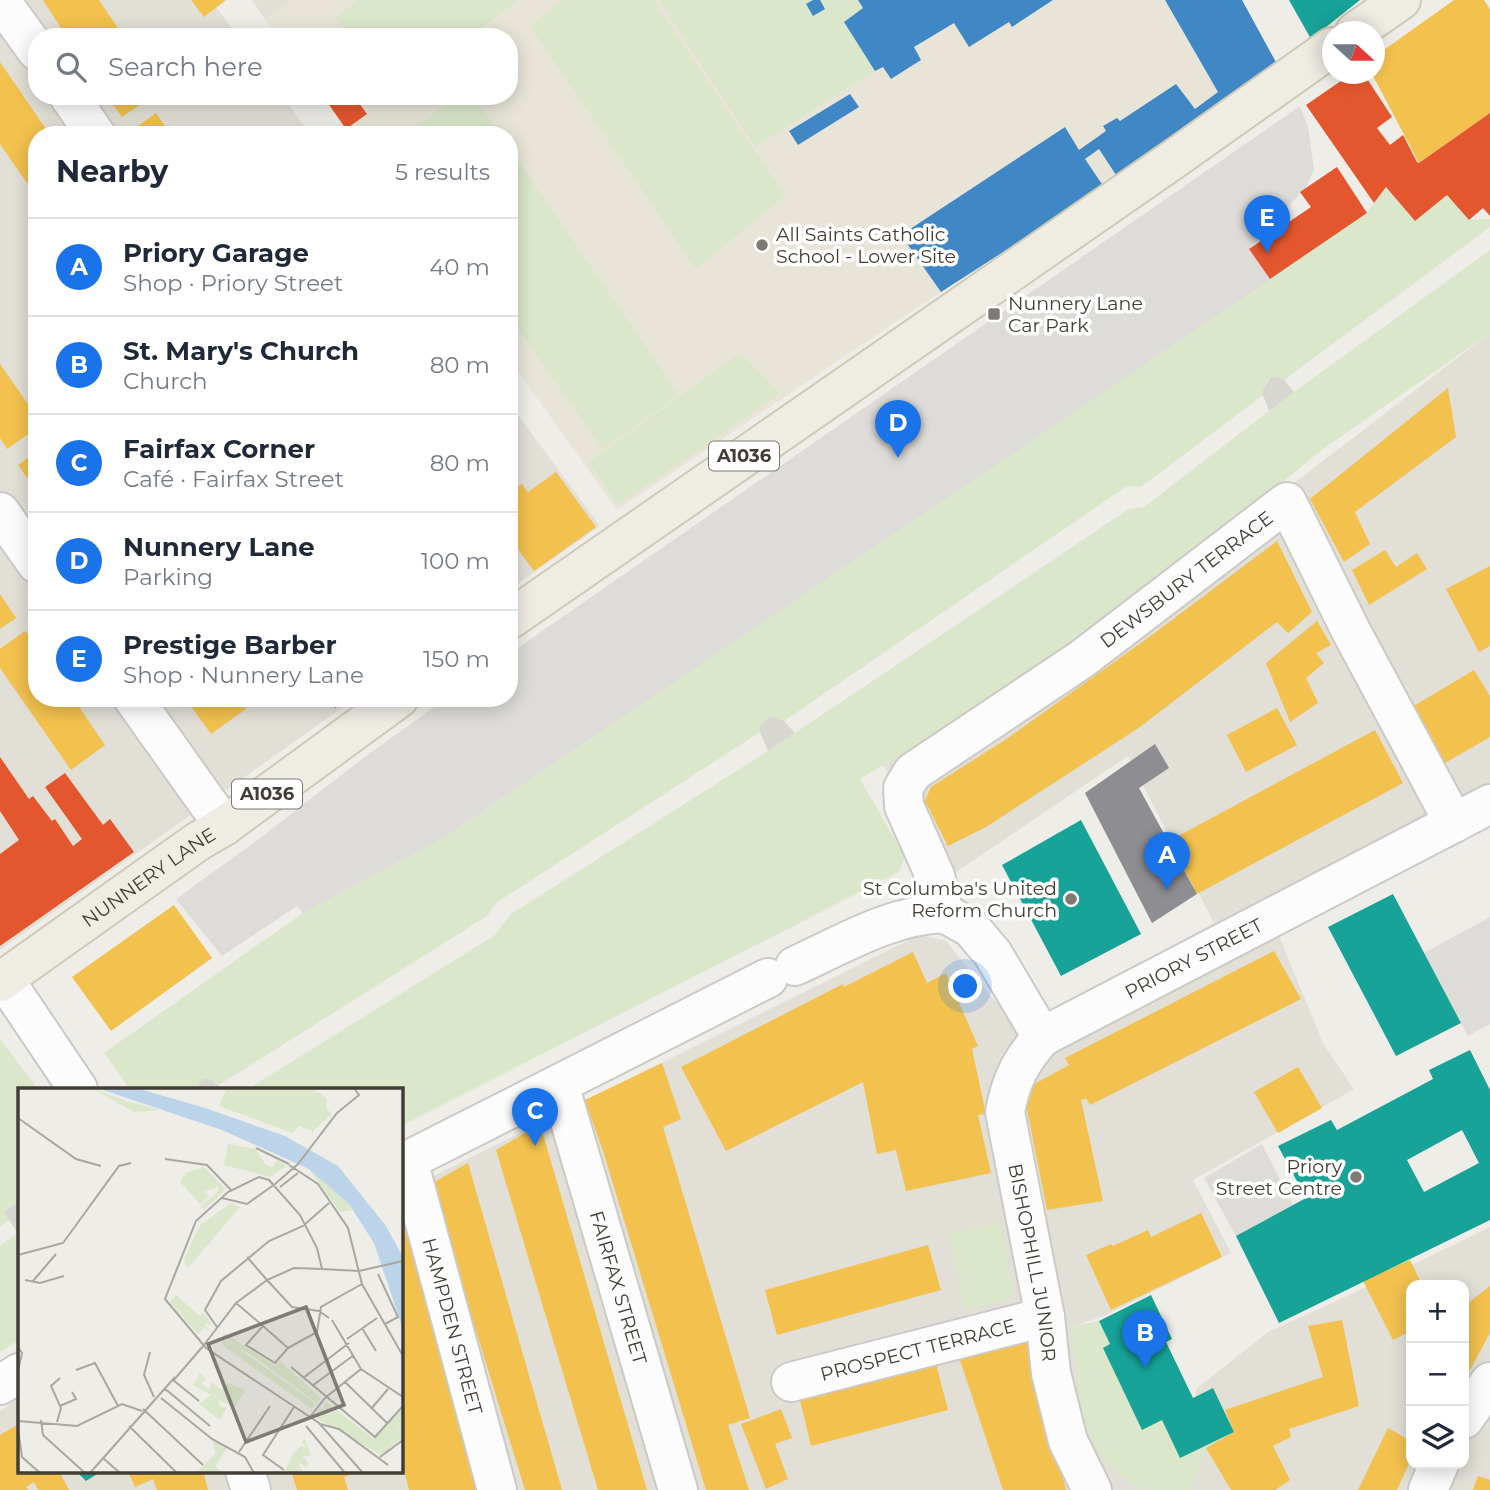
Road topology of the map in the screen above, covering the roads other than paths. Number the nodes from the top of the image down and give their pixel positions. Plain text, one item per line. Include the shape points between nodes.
1 (0, 0) edge
2 (1401, 0) edge
3 (1371, 21) edge
4 (28, 39) edge
5 (1322, 54) edge
6 (75, 105) edge
7 (90, 126) edge
8 (0, 512) edge
9 (28, 551) edge
10 (518, 614) edge
11 (139, 707) edge
12 (387, 707) edge
13 (1490, 804) edge
14 (1454, 823) junction
15 (224, 826) junction
16 (944, 913) junction
17 (2, 981) edge
18 (1042, 1037) junction
19 (559, 1084) junction
20 (77, 1088) edge
21 (405, 1162) edge
22 (1045, 1317) junction
23 (18, 1374) edge
24 (791, 1382) dead end
25 (1490, 1382) edge
26 (0, 1385) edge
27 (1469, 1412) edge
28 (1437, 1469) edge
29 (245, 1472) edge
30 (251, 1490) edge
31 (497, 1490) edge
32 (678, 1490) edge
33 (1092, 1490) edge
34 (1428, 1490) edge

1 - 4 street
2 - 3 main road
5 - 10 main road, A1036
6 - 7 street
8 - 9 street
11 - 15 street
12 - 15 main road, NUNNERY LANE / A1036
13 - 14 street, PRIORY STREET
14 - 16 street, DEWSBURY TERRACE via 1287,502 1082,659 913,772 903,788 904,806 935,876
14 - 18 street, PRIORY STREET
15 - 17 main road, NUNNERY LANE / A1036
16 - 18 street via 971,928 993,954
16 - 19 street via 892,922 781,972
17 - 20 street
18 - 22 street, BISHOPHILL JUNIOR via 1024,1057 1010,1086 1005,1112
19 - 21 street
19 - 32 street, FAIRFAX STREET
21 - 31 street, HAMPDEN STREET
22 - 24 street, PROSPECT TERRACE
22 - 33 street, BISHOPHILL JUNIOR via 1051,1373 1068,1441
23 - 26 street
25 - 27 street
28 - 34 street
29 - 30 street

